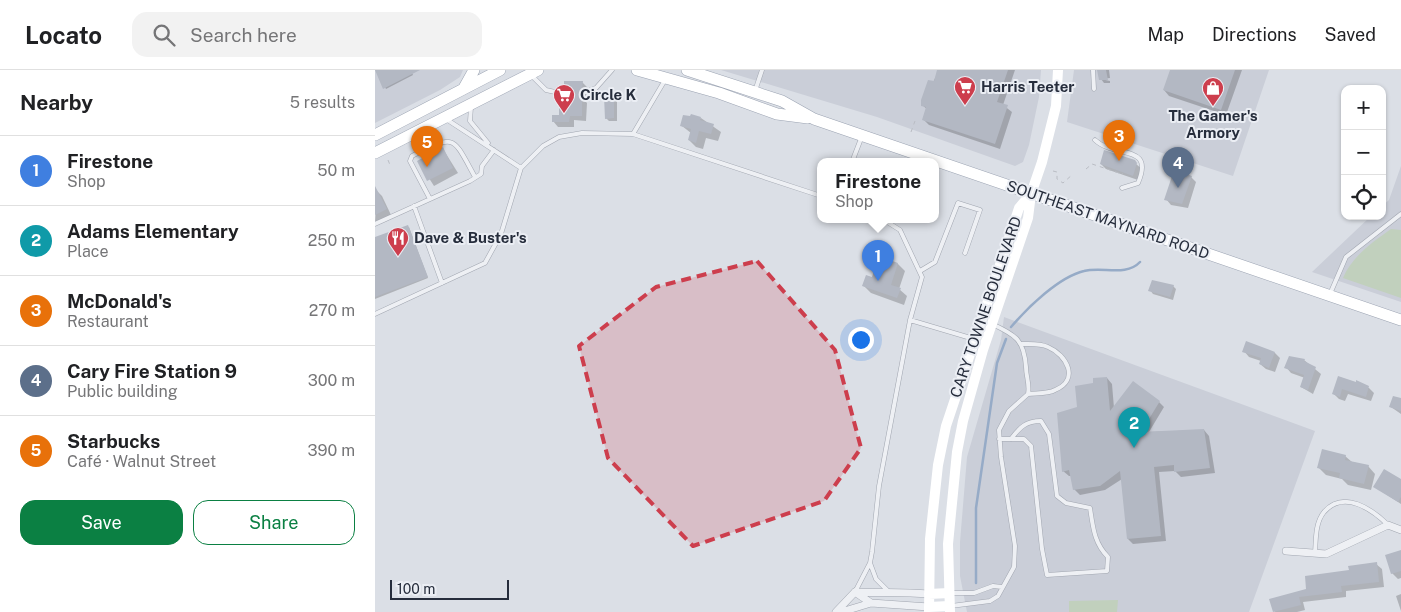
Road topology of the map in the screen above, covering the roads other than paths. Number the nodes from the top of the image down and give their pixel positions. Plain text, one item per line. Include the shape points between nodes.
1 (474, 70) edge
2 (500, 70) edge
3 (612, 70) edge
4 (637, 70) edge
5 (687, 70) edge
6 (762, 70) edge
7 (1058, 70) edge
8 (1093, 70) edge
9 (535, 72) edge
10 (666, 77) junction
11 (463, 88) junction
12 (1093, 89) dead end
13 (755, 91) junction
14 (582, 93) dead end
15 (564, 94) dead end
16 (472, 103) junction
17 (443, 117) junction
18 (814, 119) junction
19 (633, 134) junction
20 (375, 135) edge
21 (862, 135) junction
22 (1095, 140) dead end
23 (494, 150) junction
24 (375, 153) edge
25 (853, 158) edge
26 (928, 158) edge
27 (939, 162) edge
28 (521, 168) junction
29 (475, 177) junction
30 (1122, 188) dead end
31 (1031, 194) junction
32 (817, 195) edge
33 (430, 199) junction
34 (414, 206) junction
35 (1401, 214) edge
36 (889, 223) edge
37 (375, 224) edge
38 (965, 253) dead end
39 (920, 271) junction
40 (442, 283) junction
41 (1330, 296) junction
42 (375, 314) edge
43 (910, 320) junction
44 (1401, 320) edge
45 (992, 324) junction
46 (974, 340) junction
47 (1021, 344) junction
48 (1028, 394) junction
49 (999, 439) junction
50 (1011, 439) junction
51 (1388, 525) junction
52 (1401, 530) edge
53 (1286, 551) dead end
54 (1315, 553) junction
55 (870, 563) junction
56 (1002, 586) junction
57 (888, 591) junction
58 (855, 592) junction
59 (949, 593) junction
60 (929, 594) junction
61 (871, 603) junction
62 (949, 609) edge
63 (929, 610) edge
64 (836, 612) edge
65 (841, 612) edge

1 - 11 main road
2 - 11 main road
3 - 14 lane via 596,88
4 - 10 main road, SOUTHEAST MAYNARD ROAD
5 - 13 main road, SOUTHEAST MAYNARD ROAD
6 - 13 lane
7 - 31 main road via 1056,106
8 - 12 lane
9 - 15 lane via 546,90
9 - 16 main road
10 - 18 main road, SOUTHEAST MAYNARD ROAD via 777,114
10 - 19 lane
11 - 20 main road
13 - 18 main road, SOUTHEAST MAYNARD ROAD via 782,101
16 - 17 main road
16 - 23 lane via 469,121
17 - 23 lane
17 - 24 main road
18 - 21 main road, SOUTHEAST MAYNARD ROAD
19 - 28 lane via 559,136 543,146
19 - 32 lane
21 - 25 lane
21 - 26 main road, SOUTHEAST MAYNARD ROAD
22 - 30 lane via 1100,145 1139,158 1143,163 1138,183
23 - 28 lane
23 - 29 lane via 482,166 481,174
27 - 31 main road, SOUTHEAST MAYNARD ROAD
28 - 40 lane via 501,234 485,263
29 - 33 lane
29 - 33 lane via 458,146 442,141 412,156 410,161
31 - 41 main road, SOUTHEAST MAYNARD ROAD
31 - 45 main road, CARY TOWNE BOULEVARD via 1028,218
31 - 46 main road, CARY TOWNE BOULEVARD via 1019,208
33 - 34 lane
34 - 37 lane
34 - 40 lane
35 - 41 lane via 1346,257
36 - 39 lane via 900,230
38 - 39 lane via 980,210 958,203 937,259
39 - 43 lane via 922,278
40 - 42 lane
41 - 44 main road, SOUTHEAST MAYNARD ROAD
43 - 46 lane
43 - 55 lane via 879,486
45 - 47 lane
45 - 59 main road, CARY TOWNE BOULEVARD via 965,412 957,452 948,544
46 - 60 main road, CARY TOWNE BOULEVARD via 946,426 938,465 930,539
47 - 48 lane via 1026,355
47 - 48 lane via 1047,346 1063,355 1068,364 1068,378 1061,387 1055,391
48 - 49 lane via 1009,411 999,430
49 - 50 lane
49 - 56 lane via 1015,546 1014,567
50 - 50 lane via 1024,439 1031,446 1047,575 1107,571 1108,557 1094,536 1090,508 1066,503 1057,496 1049,434 1041,421 1020,426
51 - 52 street
51 - 54 street via 1326,554
51 - 54 lane via 1364,506 1347,502 1335,505 1324,513 1319,523
53 - 54 street
55 - 57 lane via 879,583
55 - 58 lane
56 - 59 lane via 974,593
56 - 62 lane via 998,596 990,601
57 - 58 street
57 - 60 street
58 - 61 street
58 - 64 street
59 - 60 main road
59 - 62 main road, CARY TOWNE BOULEVARD
60 - 63 main road, CARY TOWNE BOULEVARD
61 - 63 street
61 - 65 street
62 - 63 main road

